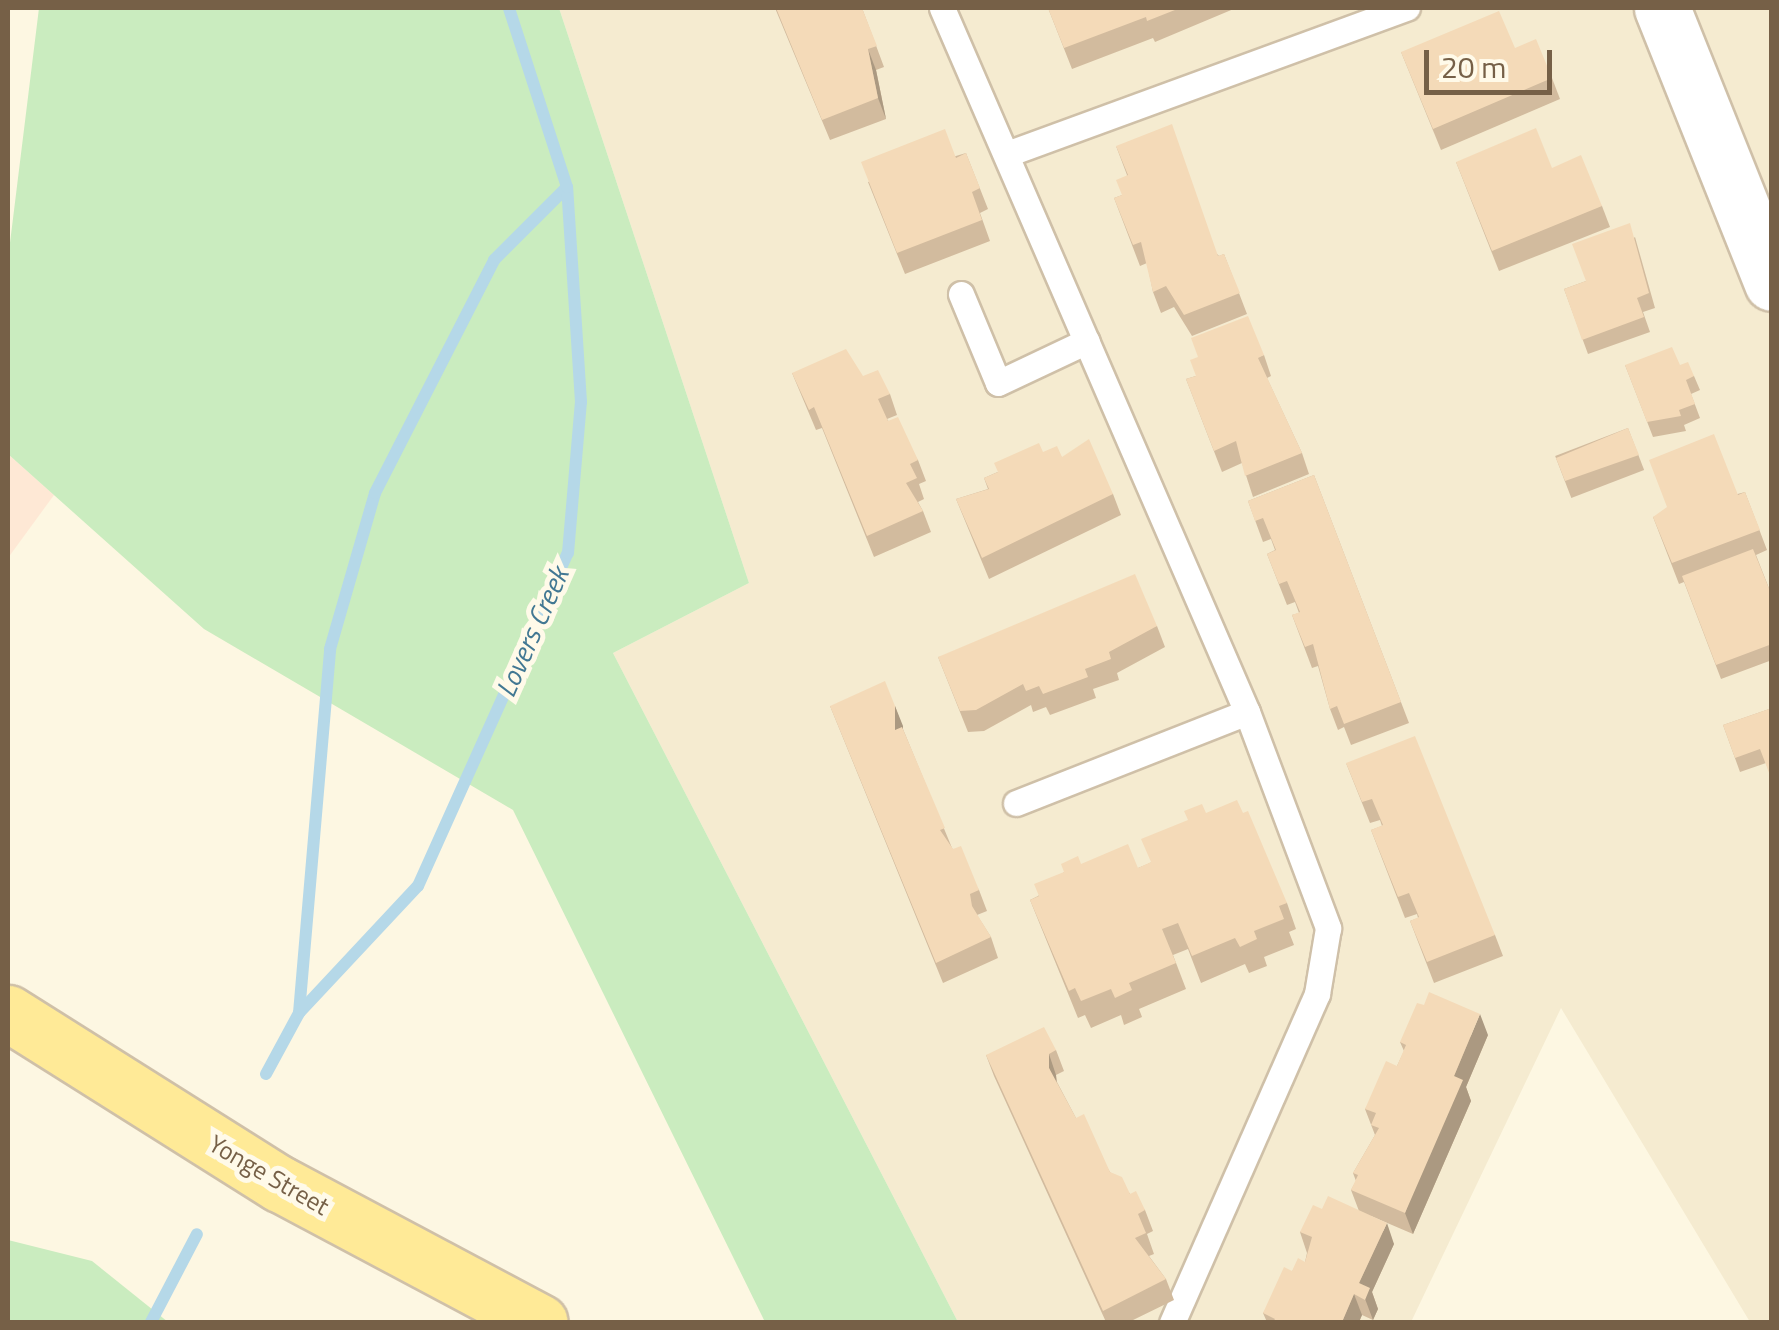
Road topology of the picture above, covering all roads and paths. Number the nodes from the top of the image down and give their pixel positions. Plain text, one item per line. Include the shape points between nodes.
1 (942, 8) edge
2 (1407, 8) edge
3 (1662, 8) edge
4 (1007, 154) junction
5 (1772, 283) edge
6 (961, 294) dead end
7 (1087, 342) junction
8 (1247, 712) junction
9 (1016, 804) dead end
10 (8, 1013) edge
11 (540, 1322) edge
12 (1172, 1322) edge

1 - 4 lane
2 - 4 lane
3 - 5 street
4 - 7 lane
6 - 7 lane via 998,383
7 - 8 lane
8 - 9 lane
8 - 12 lane via 1328,928 1317,994
10 - 11 main road, Yonge Street via 280,1184

